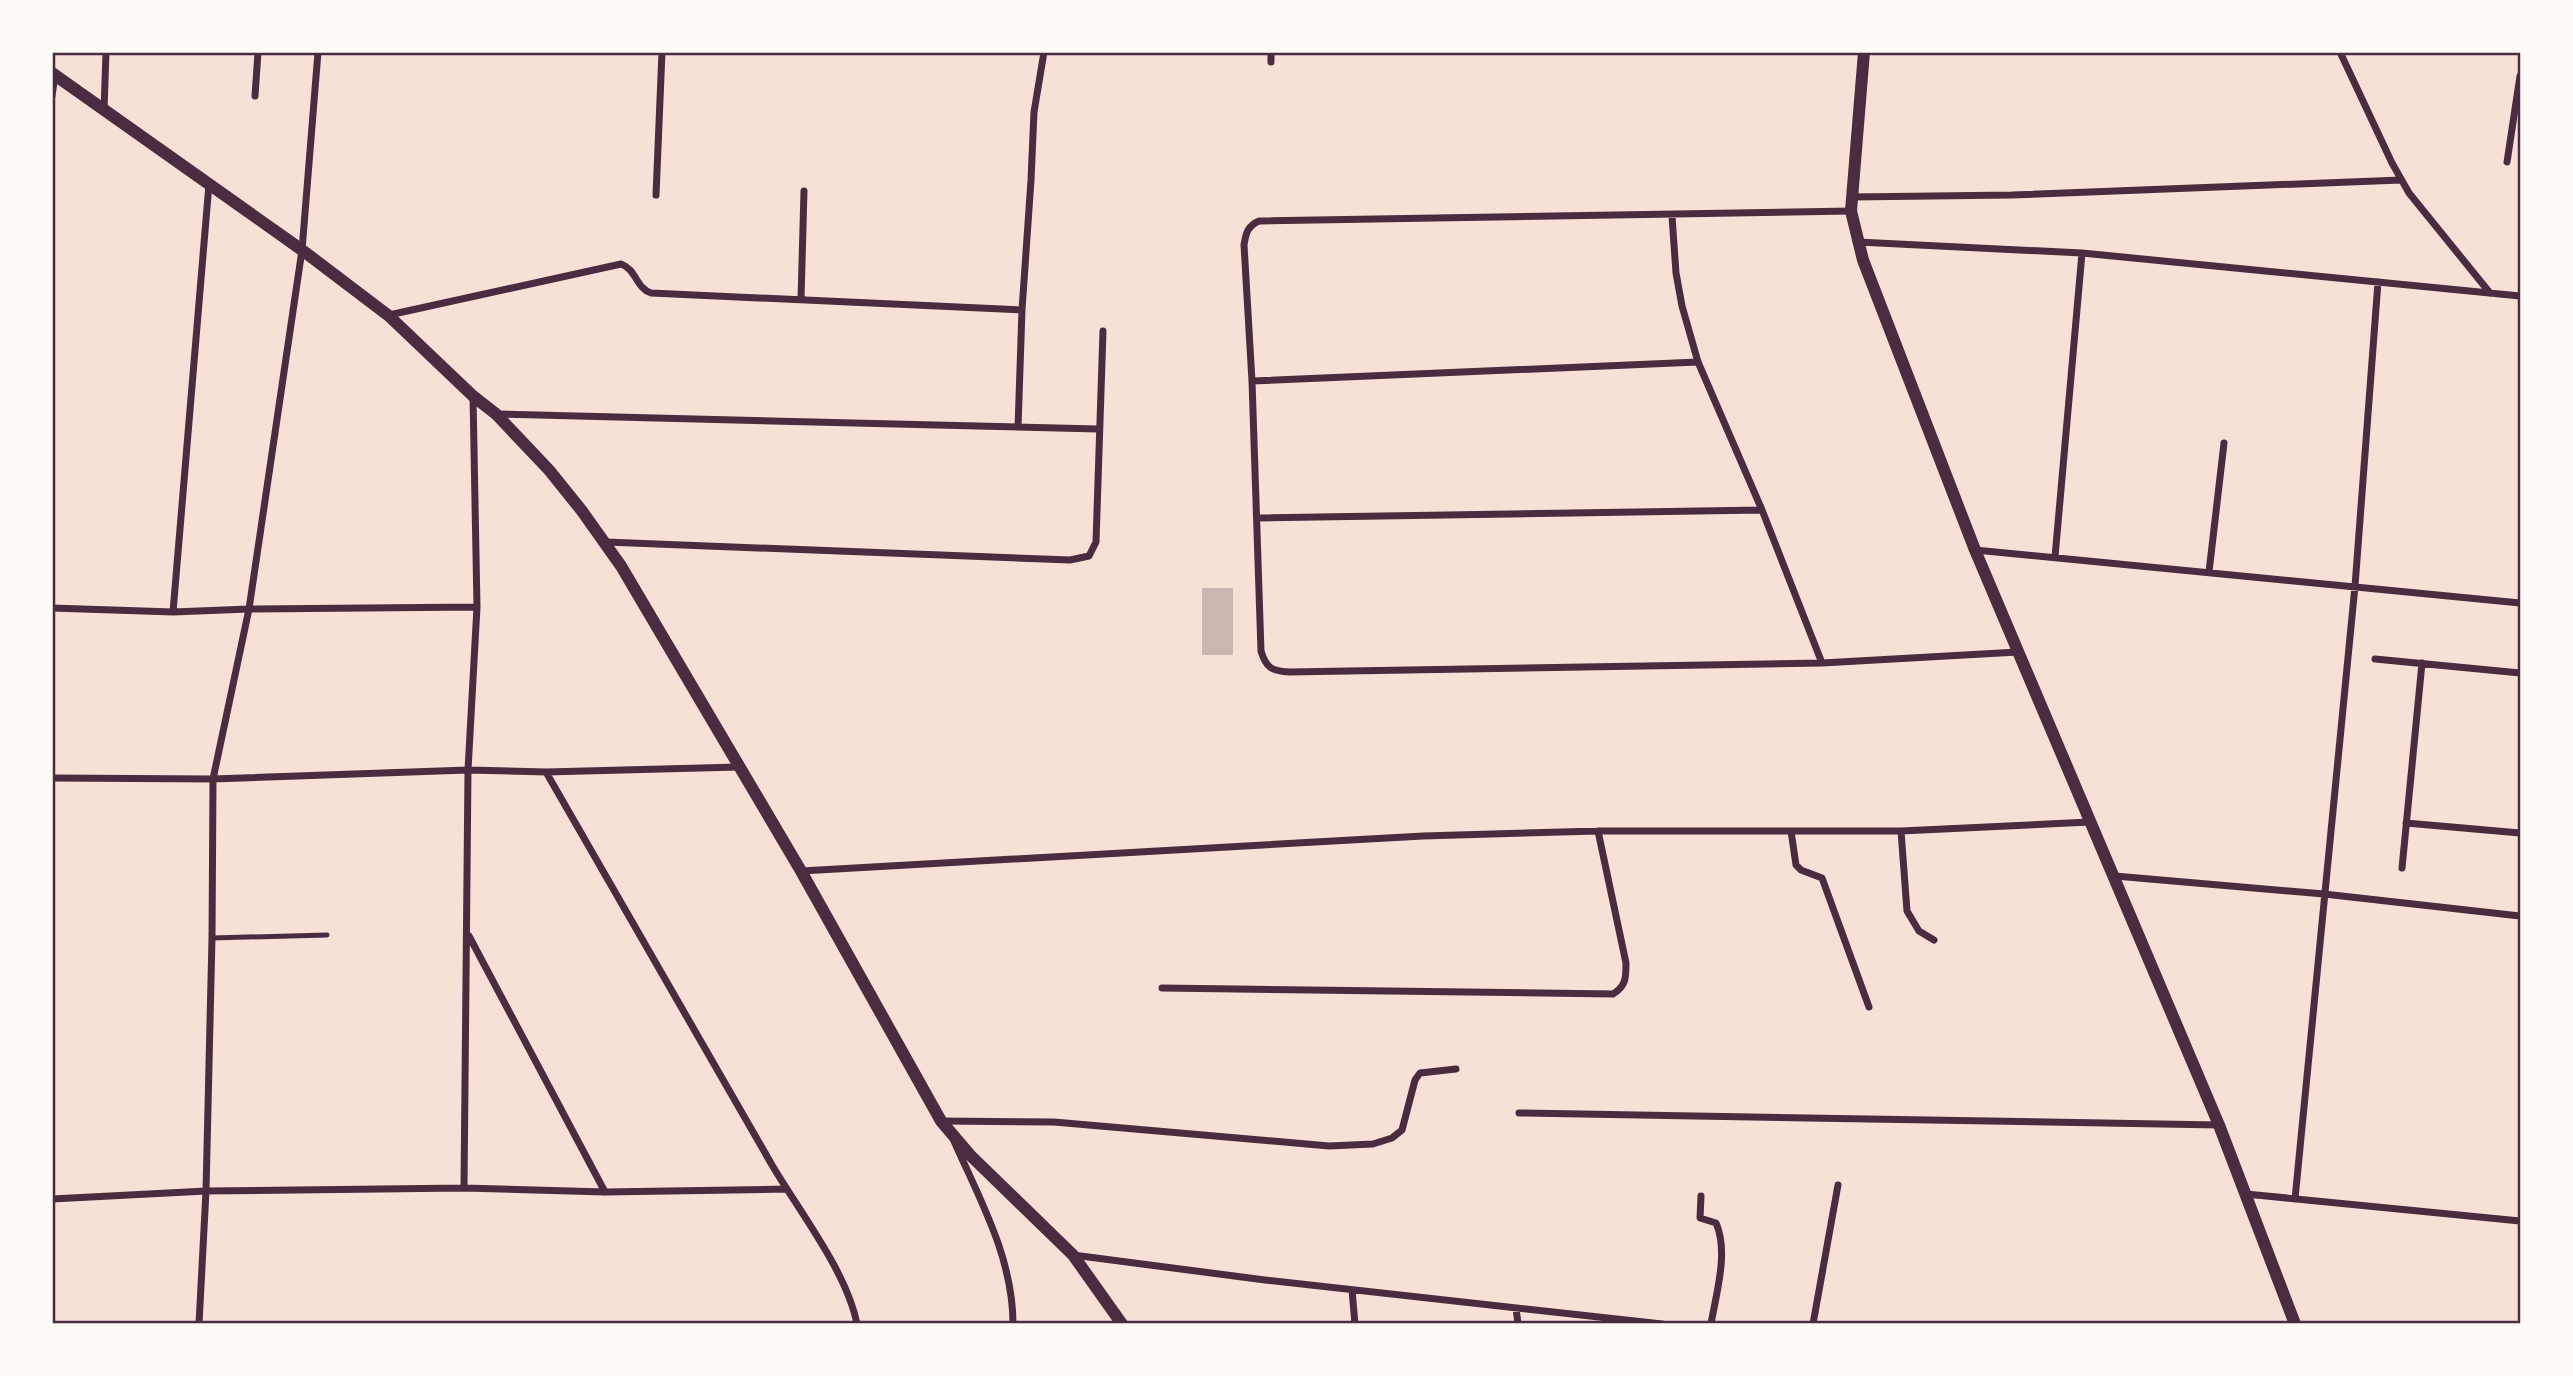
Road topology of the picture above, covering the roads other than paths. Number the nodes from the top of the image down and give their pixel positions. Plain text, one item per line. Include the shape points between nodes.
1 (106, 52) edge
2 (258, 52) edge
3 (318, 52) edge
4 (662, 52) edge
5 (1044, 52) edge
6 (1271, 52) edge
7 (1864, 52) edge
8 (2340, 52) edge
9 (1270, 62) dead end
10 (54, 73) edge
11 (2521, 76) edge
12 (52, 96) edge
13 (255, 96) dead end
14 (104, 110) junction
15 (2507, 162) dead end
16 (2401, 180) junction
17 (209, 183) junction
18 (804, 191) dead end
19 (656, 195) dead end
20 (1852, 197) junction
21 (1851, 211) junction
22 (1672, 216) junction
23 (1857, 242) junction
24 (302, 250) junction
25 (2082, 253) junction
26 (2378, 282) junction
27 (2490, 293) junction
28 (2521, 296) edge
29 (801, 299) junction
30 (1022, 310) junction
31 (388, 316) junction
32 (1103, 331) dead end
33 (1698, 362) junction
34 (1252, 381) junction
35 (473, 396) junction
36 (496, 414) junction
37 (1018, 427) junction
38 (1098, 429) junction
39 (2224, 443) dead end
40 (1762, 510) junction
41 (1257, 518) junction
42 (606, 542) junction
43 (1975, 550) junction
44 (2054, 557) junction
45 (2209, 572) junction
46 (2355, 586) junction
47 (2521, 603) edge
48 (477, 607) junction
49 (52, 608) edge
50 (249, 609) junction
51 (173, 612) junction
52 (2019, 652) junction
53 (2375, 659) dead end
54 (1822, 663) junction
55 (2422, 663) junction
56 (2521, 673) edge
57 (739, 767) junction
58 (468, 770) junction
59 (546, 772) junction
60 (52, 778) edge
61 (213, 779) junction
62 (2090, 822) junction
63 (2406, 823) junction
64 (1598, 831) junction
65 (1791, 831) junction
66 (1901, 831) junction
67 (2521, 833) edge
68 (2402, 868) dead end
69 (802, 871) junction
70 (2115, 876) junction
71 (2324, 894) junction
72 (2521, 916) edge
73 (327, 935) dead end
74 (468, 936) junction
75 (212, 938) junction
76 (1934, 940) dead end
77 (1162, 988) dead end
78 (1869, 1007) dead end
79 (1456, 1069) dead end
80 (1519, 1113) dead end
81 (942, 1121) junction
82 (2219, 1125) junction
83 (951, 1134) junction
84 (1838, 1185) dead end
85 (464, 1188) junction
86 (787, 1189) junction
87 (206, 1191) junction
88 (605, 1192) junction
89 (2245, 1194) junction
90 (1701, 1196) dead end
91 (52, 1199) edge
92 (2295, 1199) junction
93 (2521, 1221) edge
94 (1073, 1255) junction
95 (1352, 1290) junction
96 (1517, 1308) junction
97 (198, 1324) edge
98 (857, 1324) edge
99 (1013, 1324) edge
100 (1122, 1324) edge
101 (1355, 1324) edge
102 (1518, 1324) edge
103 (1662, 1324) edge
104 (1711, 1324) edge
105 (1813, 1324) edge
106 (2295, 1324) edge

1 - 14 street
2 - 13 street
3 - 24 street
4 - 19 street
5 - 30 street via 1034,112
6 - 9 street
7 - 20 street
8 - 16 street
10 - 12 street
10 - 14 street
11 - 15 street
14 - 17 street
16 - 20 street
16 - 27 street
17 - 24 street
17 - 51 street
18 - 29 street
20 - 21 street
21 - 22 street
21 - 23 street
22 - 33 street via 1682,306
22 - 34 street via 1259,221 1250,225 1244,245
23 - 25 street
23 - 43 street
24 - 31 street
24 - 50 street
25 - 26 street
25 - 44 street
26 - 27 street
26 - 46 street
27 - 28 street
29 - 30 street
29 - 31 street via 651,293 621,264
30 - 37 street
31 - 35 street
32 - 38 street
33 - 34 street
33 - 40 street
34 - 41 street
35 - 36 street
35 - 48 street
36 - 37 street
36 - 42 street via 549,470
37 - 38 street
38 - 42 street via 1096,542 1090,556 1081,559
39 - 45 street
40 - 41 street
40 - 54 street
41 - 54 street via 1261,652 1268,668 1275,671
42 - 57 street
43 - 44 street
43 - 52 street
44 - 45 street
45 - 46 street
46 - 47 street
46 - 71 street
48 - 50 street
48 - 58 street
49 - 51 street
50 - 51 street
50 - 61 street
52 - 54 street
52 - 62 street
53 - 55 street
55 - 56 street
55 - 63 street
57 - 59 street
57 - 69 street
58 - 59 street
58 - 61 street
58 - 74 street
59 - 86 street
60 - 61 street
61 - 75 street
62 - 66 street
62 - 70 street
63 - 67 street
63 - 68 street
64 - 65 street
64 - 69 street via 1423,836
64 - 77 street via 1626,963 1623,988 1613,994
65 - 66 street
65 - 78 street via 1796,865 1822,878
66 - 76 street via 1906,911 1919,931
69 - 81 street
70 - 71 street
70 - 82 street
71 - 72 street
71 - 92 street
73 - 75 lane
74 - 85 street
74 - 88 street
75 - 87 street
79 - 81 street via 1420,1073 1402,1130 1383,1142 1355,1147 1054,1122
80 - 82 street
81 - 83 street
82 - 89 street
83 - 94 street
83 - 99 street via 1004,1257
84 - 105 street
85 - 87 street
85 - 88 street
86 - 88 street
86 - 98 street via 841,1277
87 - 91 street
87 - 97 street
89 - 92 street
89 - 106 street
90 - 104 street via 1700,1218 1716,1223 1719,1234 1720,1267
92 - 93 street
94 - 95 street
94 - 100 street
95 - 96 street
95 - 101 street
96 - 102 street
96 - 103 street

